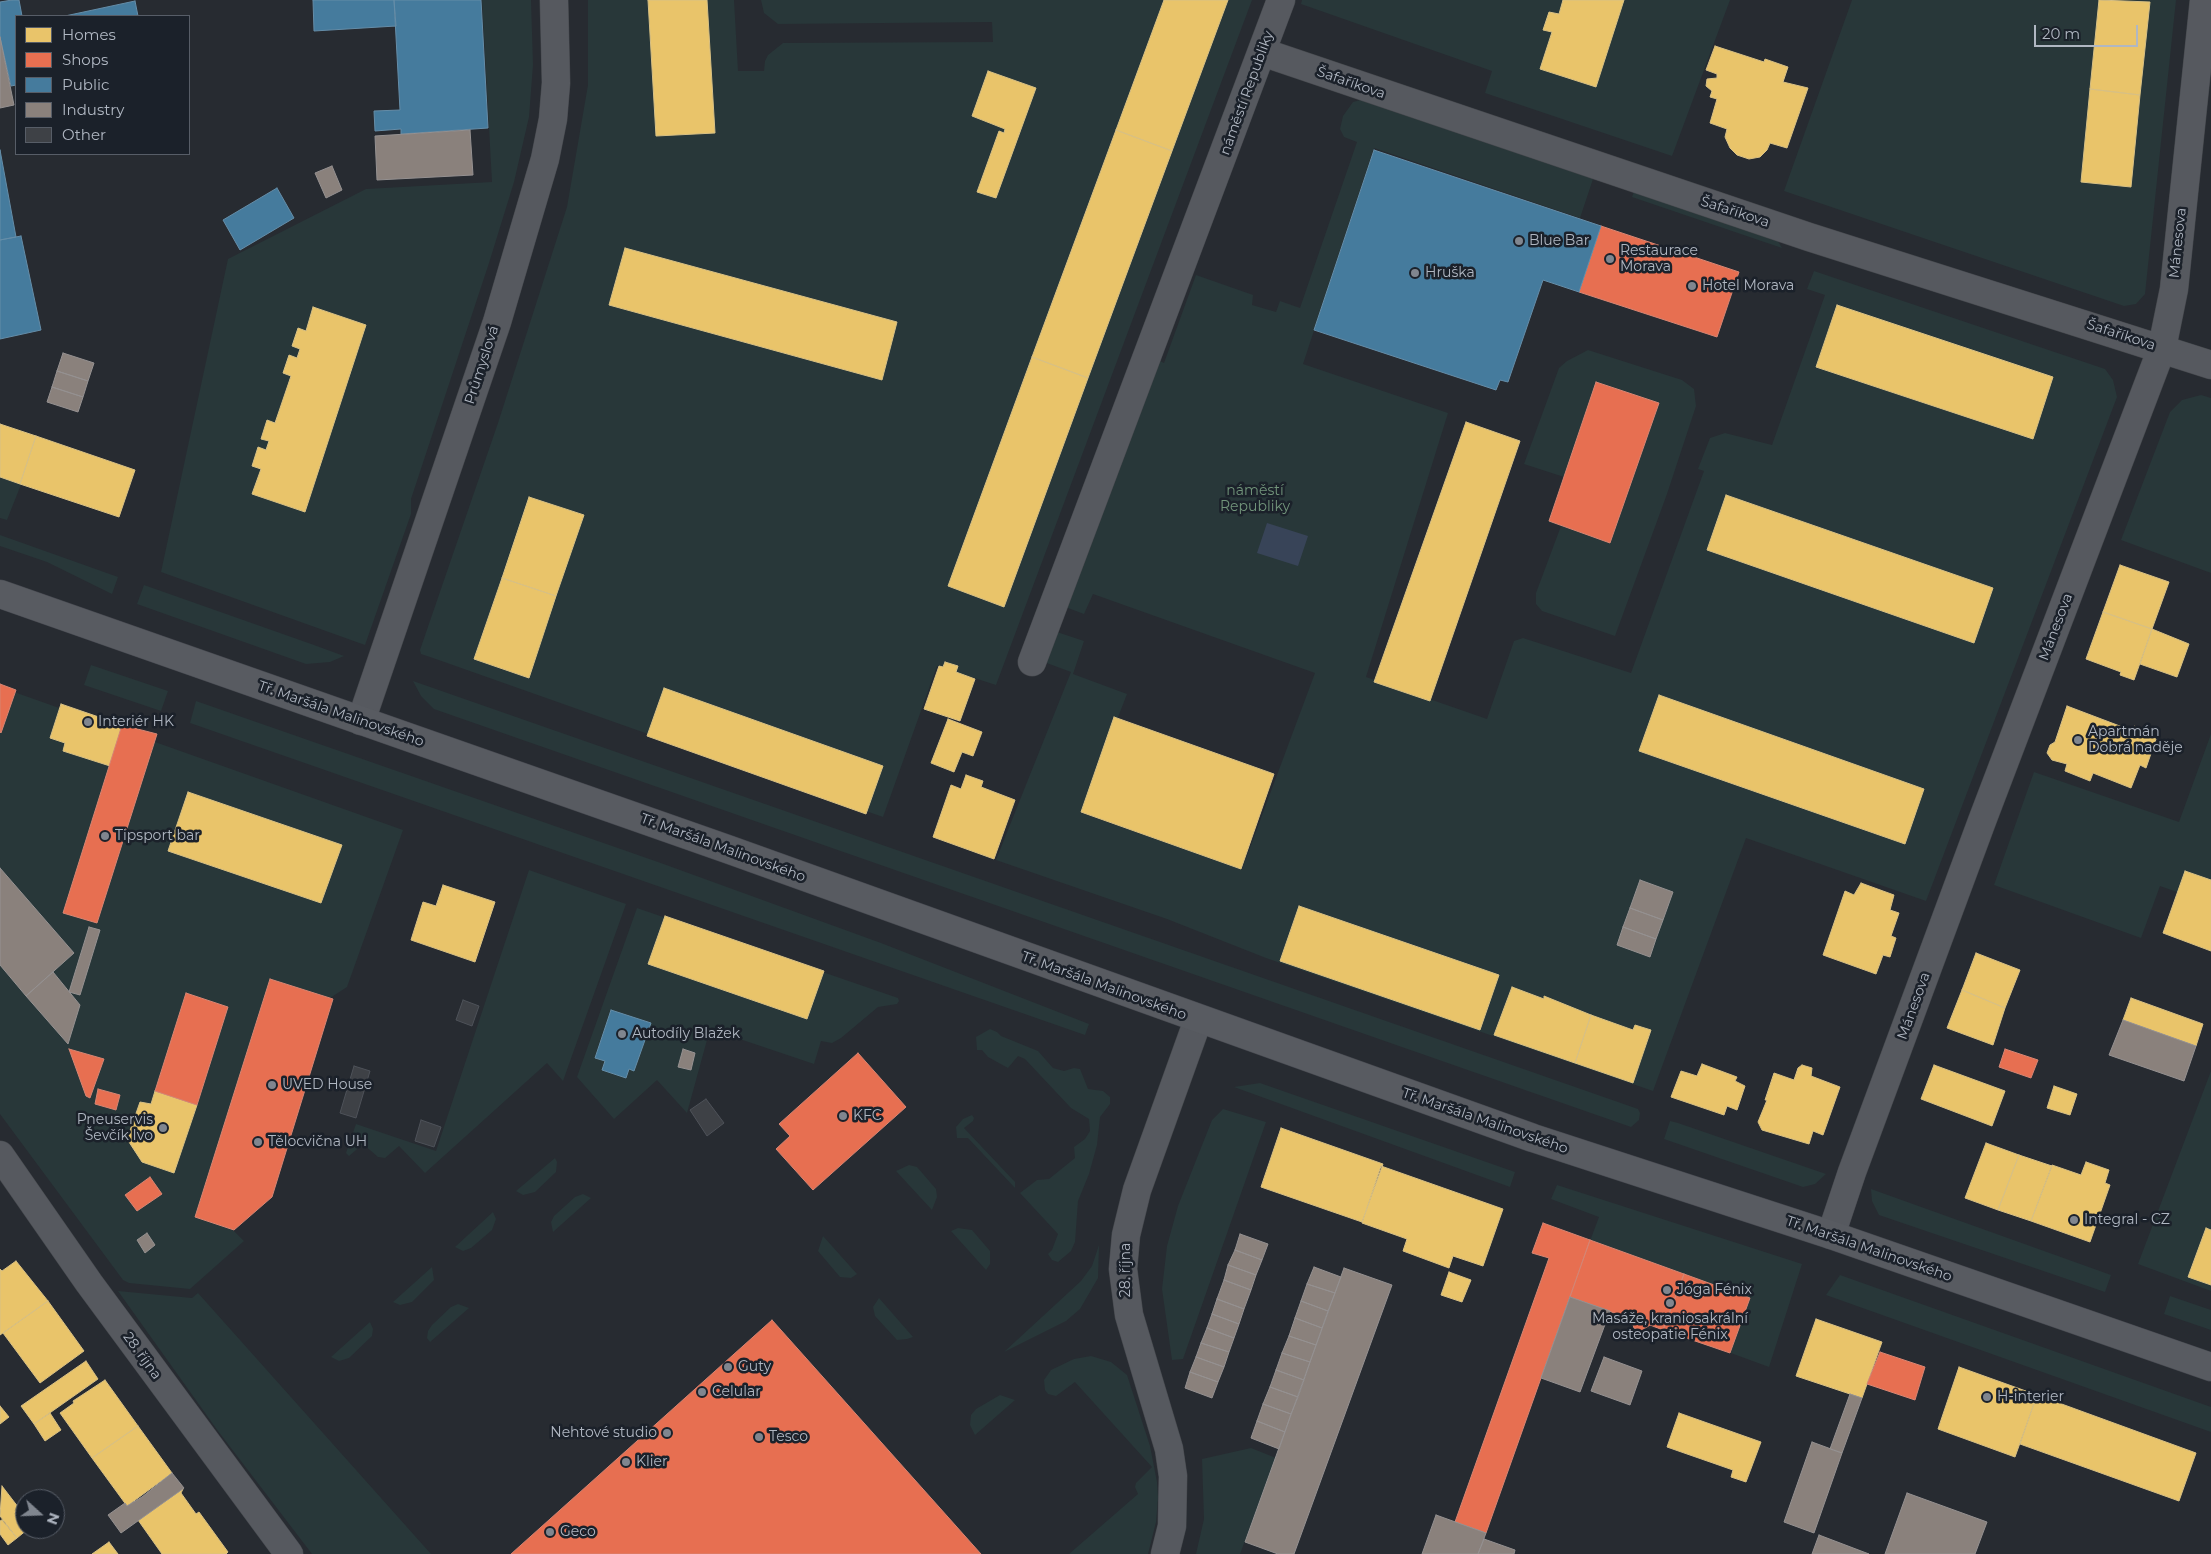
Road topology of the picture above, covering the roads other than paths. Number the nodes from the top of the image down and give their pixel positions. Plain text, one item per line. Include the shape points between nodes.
1 (554, 0) edge
2 (1281, 0) edge
3 (2204, 0) edge
4 (1262, 52) junction
5 (2162, 348) junction
6 (2211, 365) edge
7 (0, 594) edge
8 (1032, 662) dead end
9 (361, 720) junction
10 (1198, 1020) junction
11 (0, 1155) edge
12 (1831, 1235) junction
13 (2211, 1367) edge
14 (289, 1554) edge
15 (1165, 1554) edge

1 - 9 street, Průmyslová via 556,83 553,119 543,167 497,322
2 - 4 street, náměstí Republiky
3 - 5 street, Mánesova via 2174,289
4 - 5 street, Šafaříkova via 1809,236
4 - 8 street, náměstí Republiky
5 - 6 street, Šafaříkova
5 - 12 street, Mánesova via 1979,830
7 - 9 main road, Tř. Maršála Malinovského
9 - 10 main road, Tř. Maršála Malinovského
10 - 12 main road, Tř. Maršála Malinovského via 1532,1138
10 - 15 street, 28. října via 1137,1190 1126,1235 1124,1269 1129,1315 1169,1449 1173,1476 1172,1526
11 - 14 street, 28. října via 112,1314
12 - 13 main road, Tř. Maršála Malinovského

